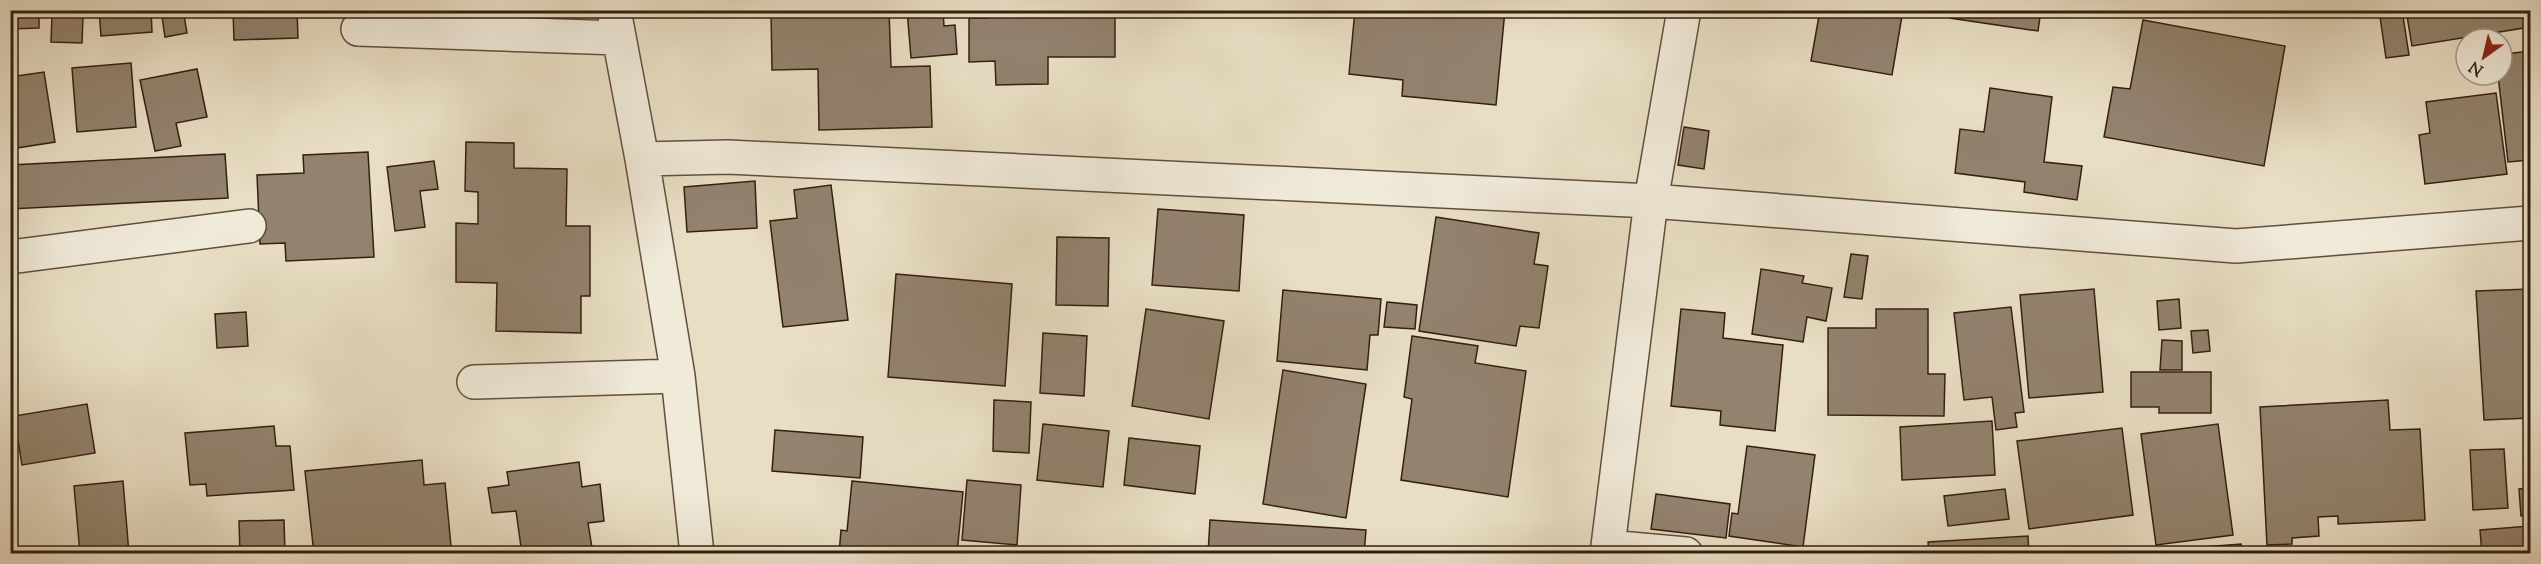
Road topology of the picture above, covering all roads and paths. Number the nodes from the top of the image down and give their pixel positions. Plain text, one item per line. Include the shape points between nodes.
1 (1684, 10) edge
2 (616, 24) edge
3 (358, 29) dead end
4 (642, 159) junction
5 (1651, 201) junction
6 (2530, 223) edge
7 (249, 226) dead end
8 (10, 257) edge
9 (678, 376) junction
10 (474, 382) dead end
11 (1608, 550) edge
12 (697, 554) edge
13 (1686, 554) edge

1 - 5 street
2 - 3 street
2 - 4 street
4 - 5 street via 728,158
4 - 9 street
5 - 6 street via 2236,246
5 - 11 street
7 - 8 street
9 - 10 street
9 - 12 street
11 - 13 street

